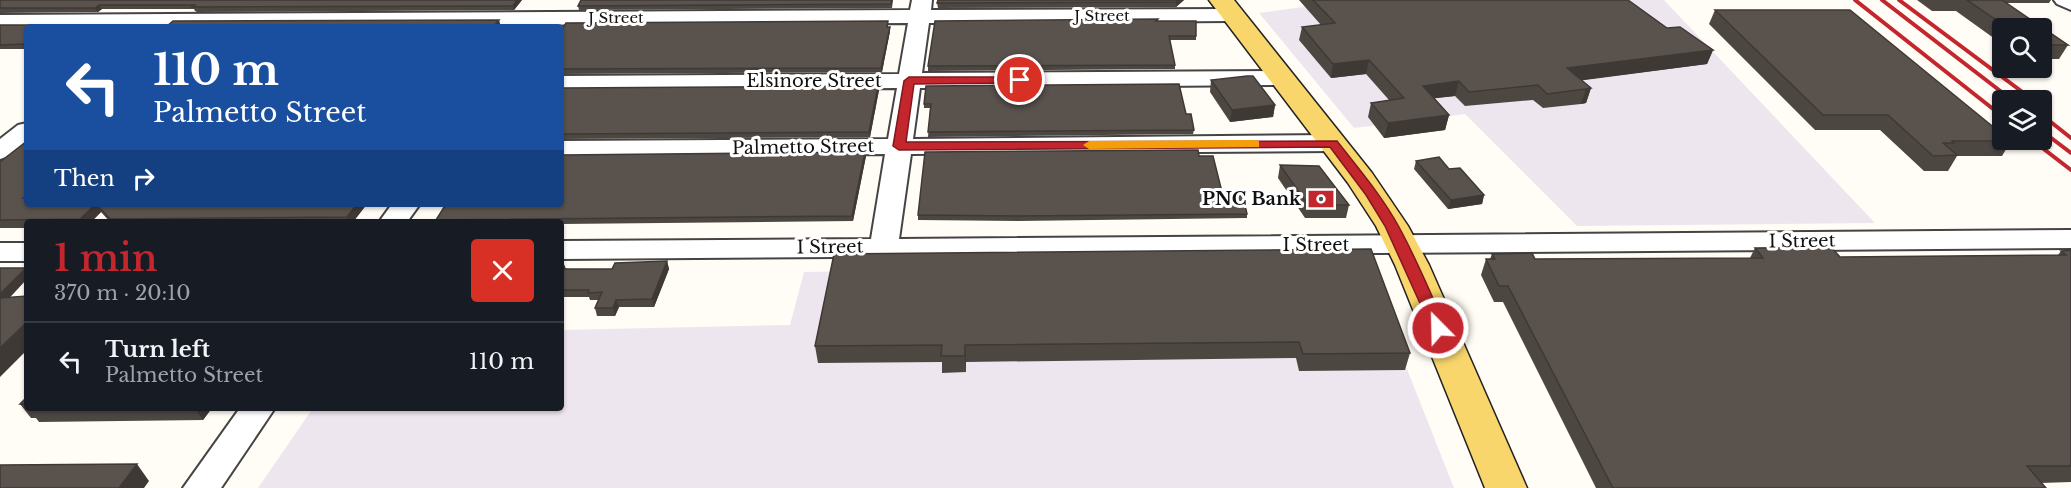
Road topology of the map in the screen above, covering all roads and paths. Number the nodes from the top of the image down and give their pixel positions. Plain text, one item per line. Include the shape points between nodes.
1 (190, 0) edge
2 (552, 0) edge
3 (2064, 0) edge
4 (2071, 4) edge
5 (1227, 7) edge
6 (920, 9) edge
7 (0, 21) edge
8 (160, 23) edge
9 (535, 23) edge
10 (1282, 78) junction
11 (909, 81) junction
12 (564, 83) edge
13 (24, 132) edge
14 (1333, 143) junction
15 (899, 146) junction
16 (564, 149) edge
17 (0, 152) edge
18 (24, 153) edge
19 (2071, 239) edge
20 (1402, 245) junction
21 (884, 246) junction
22 (564, 249) edge
23 (0, 252) edge
24 (24, 252) edge
25 (256, 411) edge
26 (201, 488) edge
27 (1506, 488) edge

1 - 8 street
2 - 9 street
3 - 4 street
5 - 6 street, J Street
5 - 10 main road
6 - 9 street, J Street
6 - 11 street
7 - 8 street, J Street
8 - 9 street, J Street
10 - 11 street, Elsinore Street
10 - 14 main road
11 - 12 street, Elsinore Street
11 - 15 street
13 - 17 street
14 - 15 street, Palmetto Street
14 - 20 main road via 1377,201
15 - 16 street, Palmetto Street
15 - 21 street
17 - 18 street
19 - 20 street, I Street
20 - 21 street, I Street
20 - 27 main road
21 - 22 street, I Street
23 - 24 street
25 - 26 street

